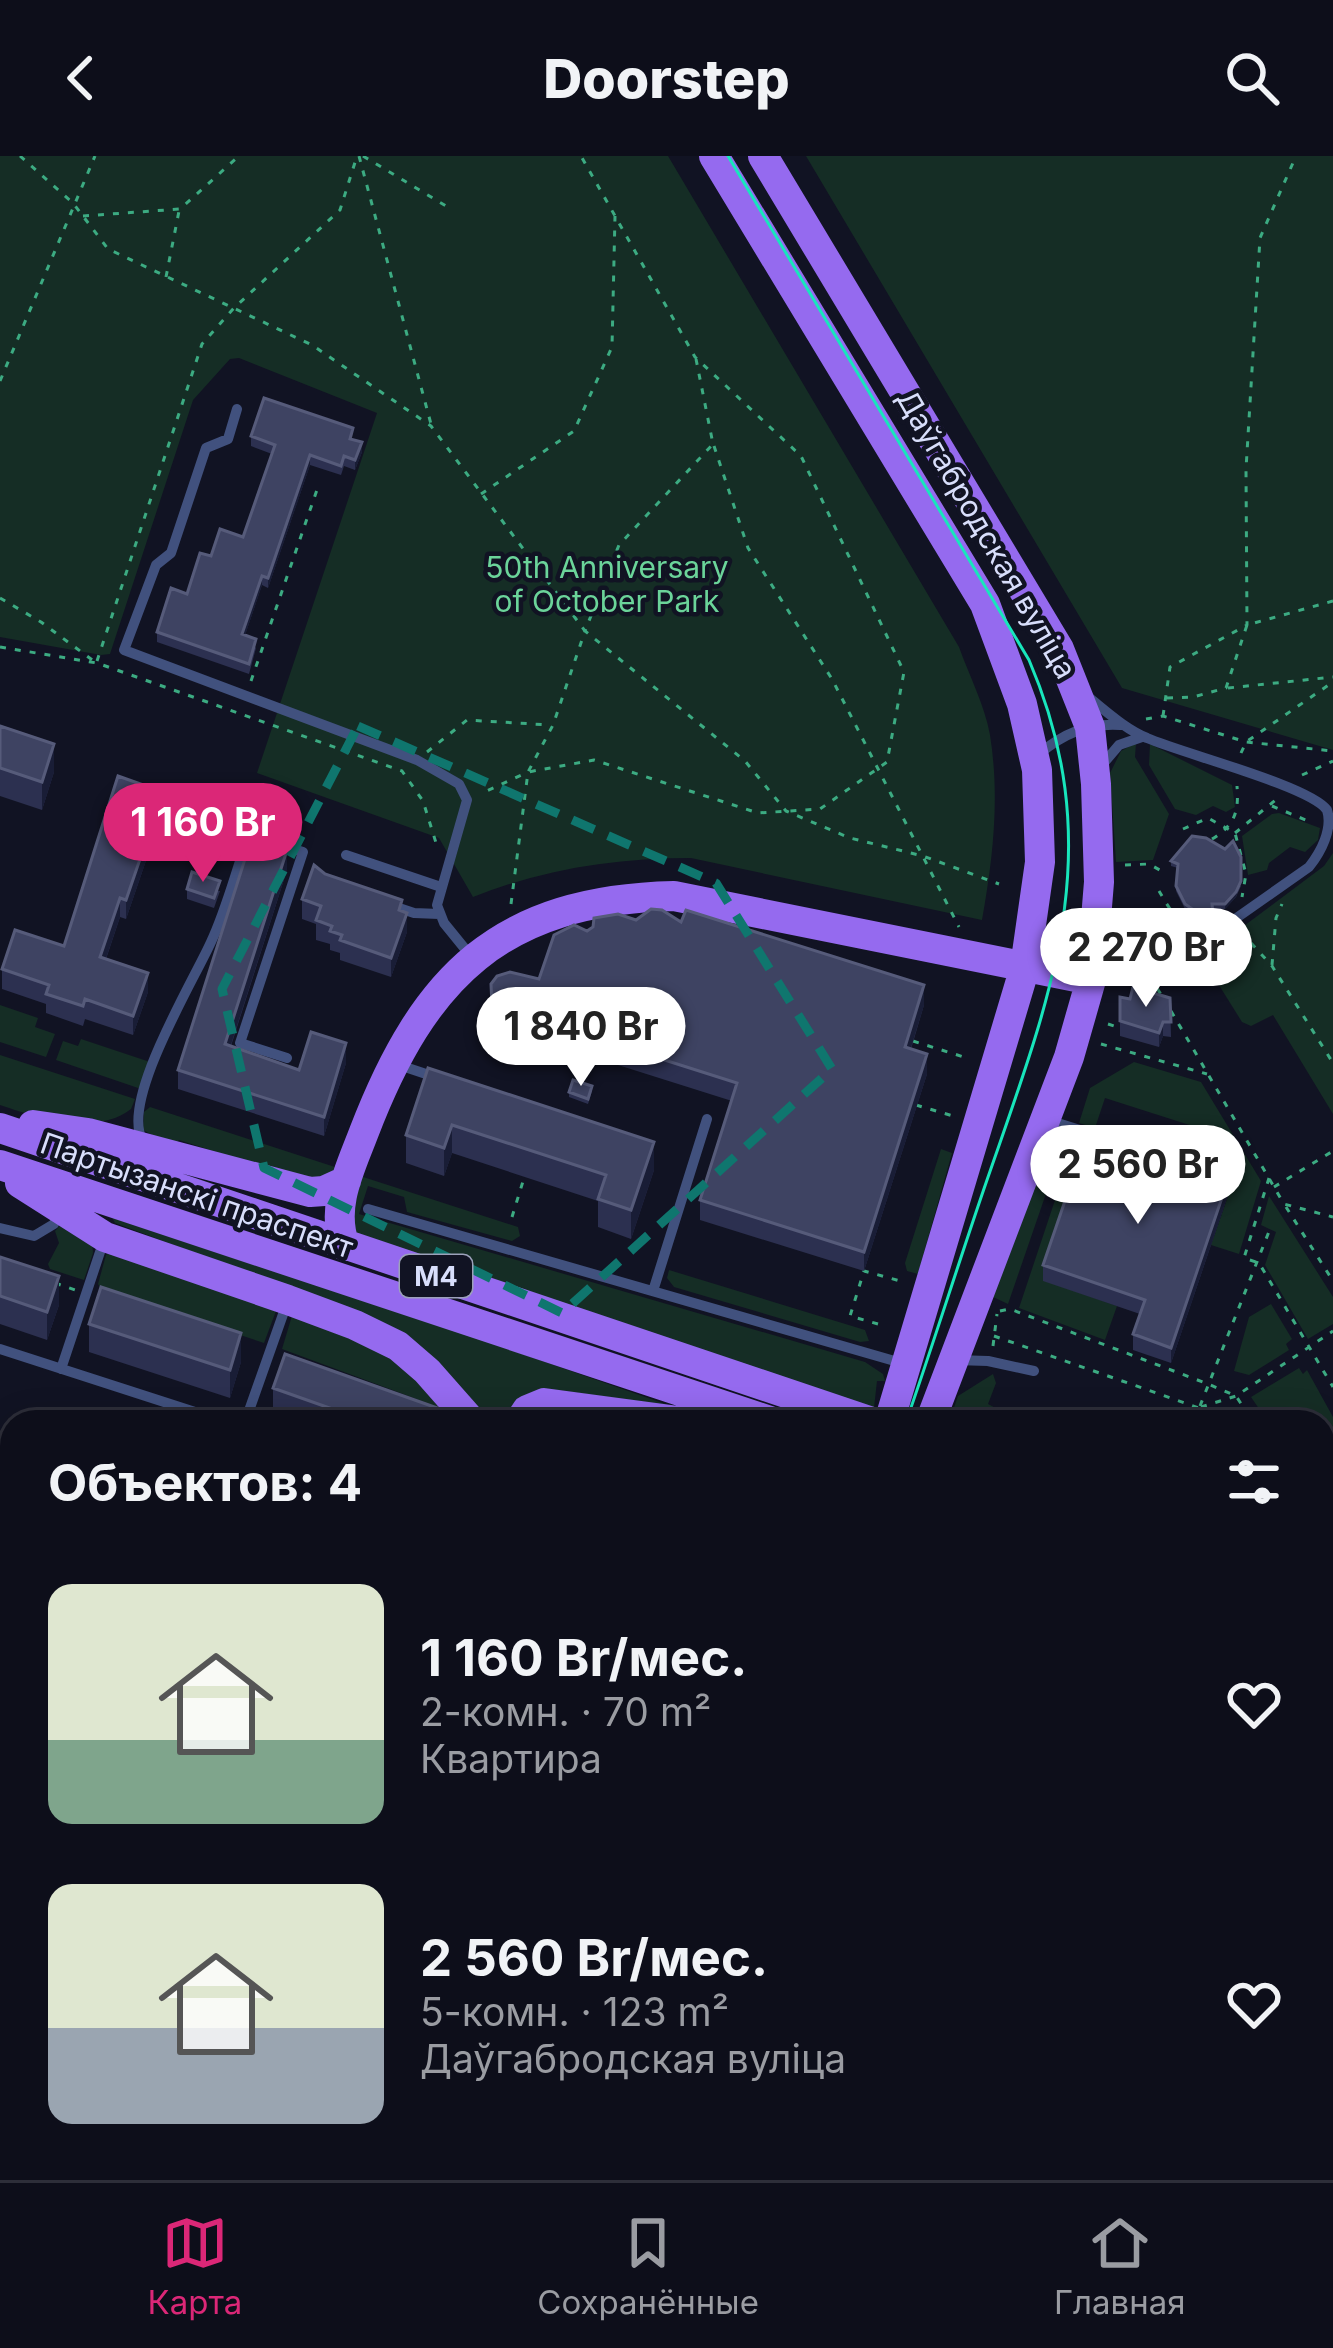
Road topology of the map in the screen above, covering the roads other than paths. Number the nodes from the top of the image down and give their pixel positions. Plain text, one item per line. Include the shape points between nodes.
1 (714, 156) edge
2 (764, 156) edge
3 (237, 409) dead end
4 (1076, 687) junction
5 (1123, 725) junction
6 (1090, 727) junction
7 (1142, 737) junction
8 (1034, 758) junction
9 (1098, 814) junction
10 (1331, 830) edge
11 (346, 856) dead end
12 (439, 886) junction
13 (371, 898) edge
14 (439, 914) junction
15 (1188, 952) dead end
16 (472, 958) junction
17 (1025, 967) junction
18 (1091, 980) junction
19 (287, 1058) dead end
20 (393, 1063) junction
21 (458, 1084) edge
22 (706, 1119) dead end
23 (1046, 1120) junction
24 (0, 1125) edge
25 (119, 1125) junction
26 (1114, 1141) edge
27 (151, 1149) junction
28 (0, 1167) edge
29 (346, 1181) junction
30 (368, 1209) dead end
31 (59, 1210) junction
32 (0, 1228) edge
33 (105, 1237) junction
34 (345, 1246) junction
35 (653, 1291) junction
36 (288, 1300) junction
37 (0, 1349) edge
38 (952, 1360) junction
39 (61, 1369) junction
40 (1034, 1371) dead end
41 (906, 1372) junction
42 (189, 1410) edge
43 (249, 1410) edge
44 (462, 1410) edge
45 (526, 1410) edge
46 (596, 1410) edge
47 (737, 1410) edge
48 (836, 1410) edge
49 (893, 1410) edge
50 (934, 1410) edge

1 - 8 main road, Даўгабродская вуліца via 985,604
2 - 4 main road, Даўгабродская вуліца
3 - 12 lane via 228,439 206,448 171,553 156,566 124,650 417,760 459,784 467,800
4 - 5 lane
4 - 6 main road, Даўгабродская вуліца
5 - 6 lane
5 - 7 lane
6 - 8 lane
6 - 9 main road, Даўгабродская вуліца
7 - 9 lane via 1102,762
7 - 10 lane via 1324,805
8 - 17 main road, Даўгабродская вуліца via 1040,862
9 - 18 main road, Даўгабродская вуліца
10 - 15 lane via 1294,880
11 - 12 lane
12 - 14 lane
13 - 14 lane
14 - 16 lane
16 - 17 main road via 523,929 674,896 724,914
16 - 20 main road via 424,1011
17 - 18 main road
17 - 41 main road, Даўгабродская вуліца
18 - 23 main road, Даўгабродская вуліца
19 - 25 lane via 240,1042 303,852 249,835 213,938
20 - 21 lane
20 - 29 main road
22 - 35 lane
23 - 26 lane
23 - 38 main road, Даўгабродская вуліца
24 - 25 main road
24 - 34 main road, Партызанскі праспект / М4
25 - 27 main road
25 - 27 lane
27 - 29 main road via 310,1192
28 - 31 main road
28 - 47 main road, Партызанскі праспект / М4
29 - 34 main road via 337,1225
30 - 35 lane
31 - 32 lane via 34,1237
31 - 33 main road
33 - 36 main road
33 - 39 lane
34 - 48 main road, Партызанскі праспект / М4
35 - 41 lane
36 - 43 lane
36 - 44 main road via 398,1346
37 - 39 lane
38 - 40 lane
38 - 41 main road
38 - 50 main road, Даўгабродская вуліца
39 - 42 lane
41 - 49 main road, Даўгабродская вуліца
45 - 46 main road via 544,1403

